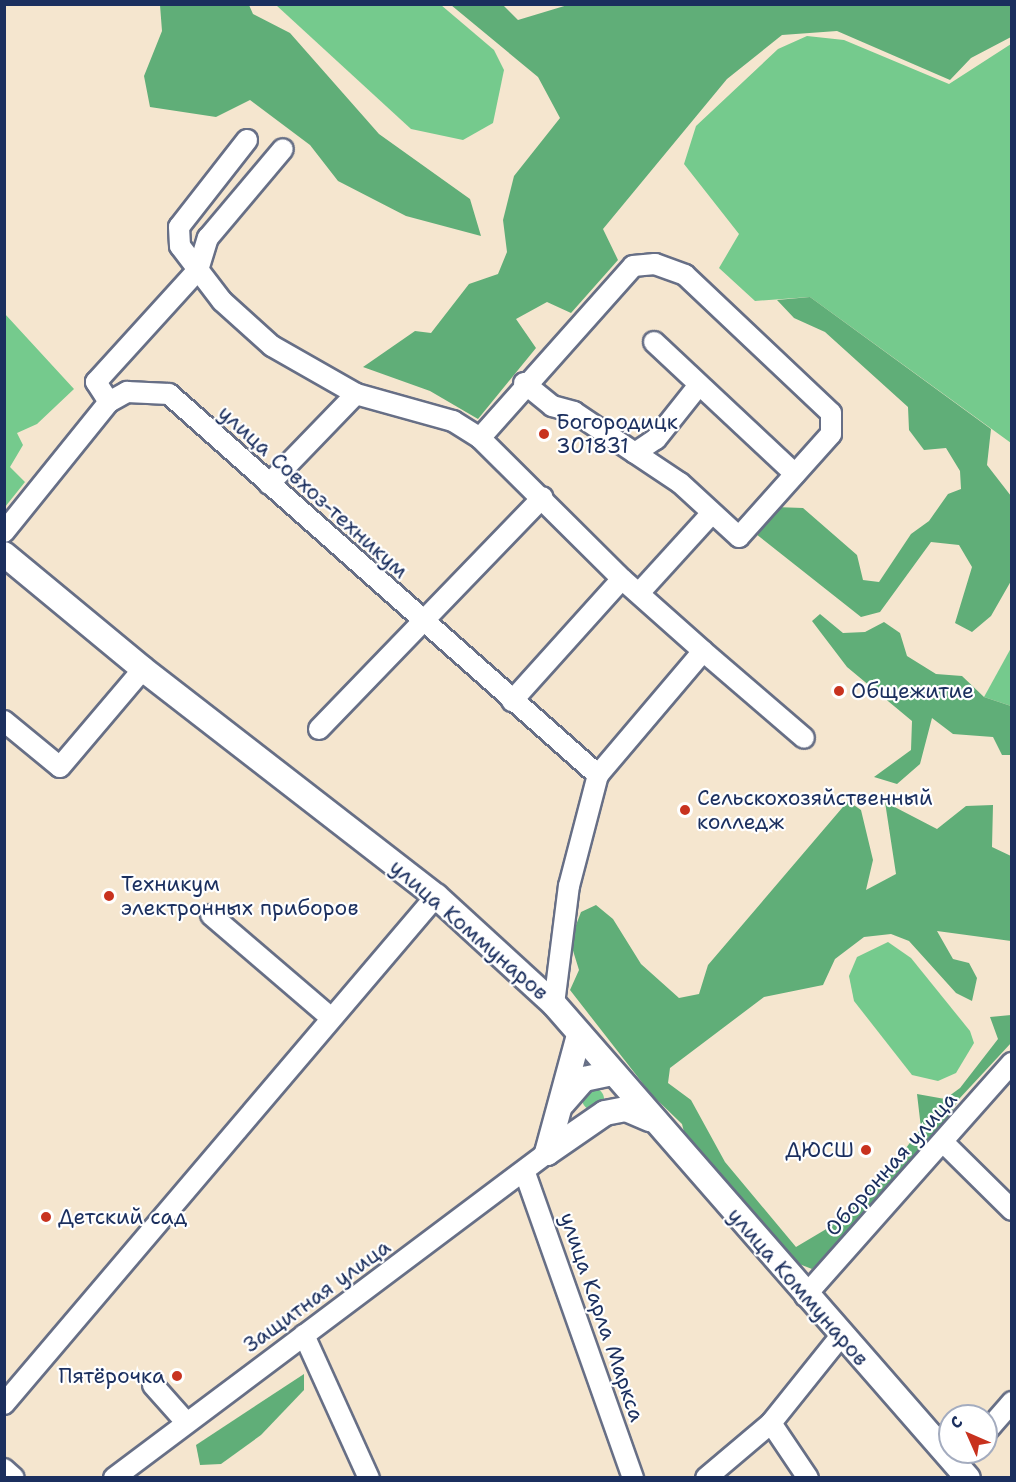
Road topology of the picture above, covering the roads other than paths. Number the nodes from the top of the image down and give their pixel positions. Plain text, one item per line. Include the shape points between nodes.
1 (247, 140) dead end
2 (283, 149) dead end
3 (198, 270) junction
4 (654, 342) dead end
5 (524, 382) junction
6 (699, 385) junction
7 (356, 394) junction
8 (109, 402) junction
9 (480, 438) junction
10 (635, 453) junction
11 (795, 474) junction
12 (269, 484) junction
13 (543, 497) junction
14 (712, 513) junction
15 (4, 532) edge
16 (4, 554) edge
17 (622, 579) junction
18 (639, 593) junction
19 (425, 625) junction
20 (703, 651) junction
21 (143, 669) junction
22 (512, 701) junction
23 (4, 721) edge
24 (319, 729) dead end
25 (804, 738) dead end
26 (598, 775) junction
27 (436, 896) junction
28 (211, 915) dead end
29 (554, 1004) junction
30 (329, 1016) junction
31 (579, 1035) junction
32 (1011, 1063) edge
33 (616, 1077) junction
34 (560, 1107) junction
35 (606, 1113) junction
36 (653, 1120) junction
37 (943, 1142) junction
38 (547, 1153) junction
39 (525, 1173) junction
40 (1011, 1210) edge
41 (805, 1296) junction
42 (304, 1335) junction
43 (840, 1336) junction
44 (153, 1385) dead end
45 (1011, 1402) edge
46 (4, 1404) edge
47 (998, 1418) edge
48 (186, 1422) junction
49 (771, 1424) junction
50 (965, 1465) edge
51 (114, 1478) edge
52 (369, 1478) edge
53 (633, 1478) edge
54 (706, 1478) edge
55 (808, 1478) edge

1 - 3 street via 179,228 180,246
2 - 3 street via 208,238
3 - 7 street via 222,301 272,346
3 - 8 street via 96,382
4 - 6 street
5 - 9 street
5 - 10 street via 552,406 574,412
5 - 11 street via 633,266 655,264 685,275 831,413 831,434
6 - 10 street via 656,439
6 - 11 street
7 - 9 street via 453,421
7 - 12 street
8 - 12 street, улица Совхоз-техникум via 127,392 169,394
8 - 15 street
9 - 13 street
10 - 14 street
11 - 14 street via 739,537
12 - 19 street, улица Совхоз-техникум
13 - 17 street
13 - 19 street
14 - 18 street
16 - 21 main road, улица Коммунаров
17 - 18 street
17 - 22 street
18 - 20 street
19 - 22 street, улица Совхоз-техникум
19 - 24 street
20 - 25 street
20 - 26 street
21 - 23 street via 60,767
21 - 27 main road, улица Коммунаров
22 - 26 street, улица Совхоз-техникум
26 - 29 street via 569,886
27 - 29 main road, улица Коммунаров
27 - 30 street
28 - 30 street
29 - 31 main road, улица Коммунаров
30 - 46 street
31 - 33 main road, улица Коммунаров
31 - 34 main road
32 - 37 street, Оборонная улица
33 - 34 main road via 584,1079
33 - 35 main road
33 - 36 main road, улица Коммунаров
34 - 38 main road
35 - 36 main road via 626,1109
35 - 38 main road
36 - 41 main road, улица Коммунаров
37 - 40 street
37 - 41 street, Оборонная улица
38 - 39 street, Защитная улица
39 - 42 street, Защитная улица
39 - 53 street, улица Карла Маркса
41 - 43 main road, улица Коммунаров
42 - 48 street, Защитная улица
42 - 52 street
43 - 49 street
43 - 50 main road, улица Коммунаров
44 - 48 street
45 - 47 street
48 - 51 street, Защитная улица
49 - 54 street
49 - 55 street

